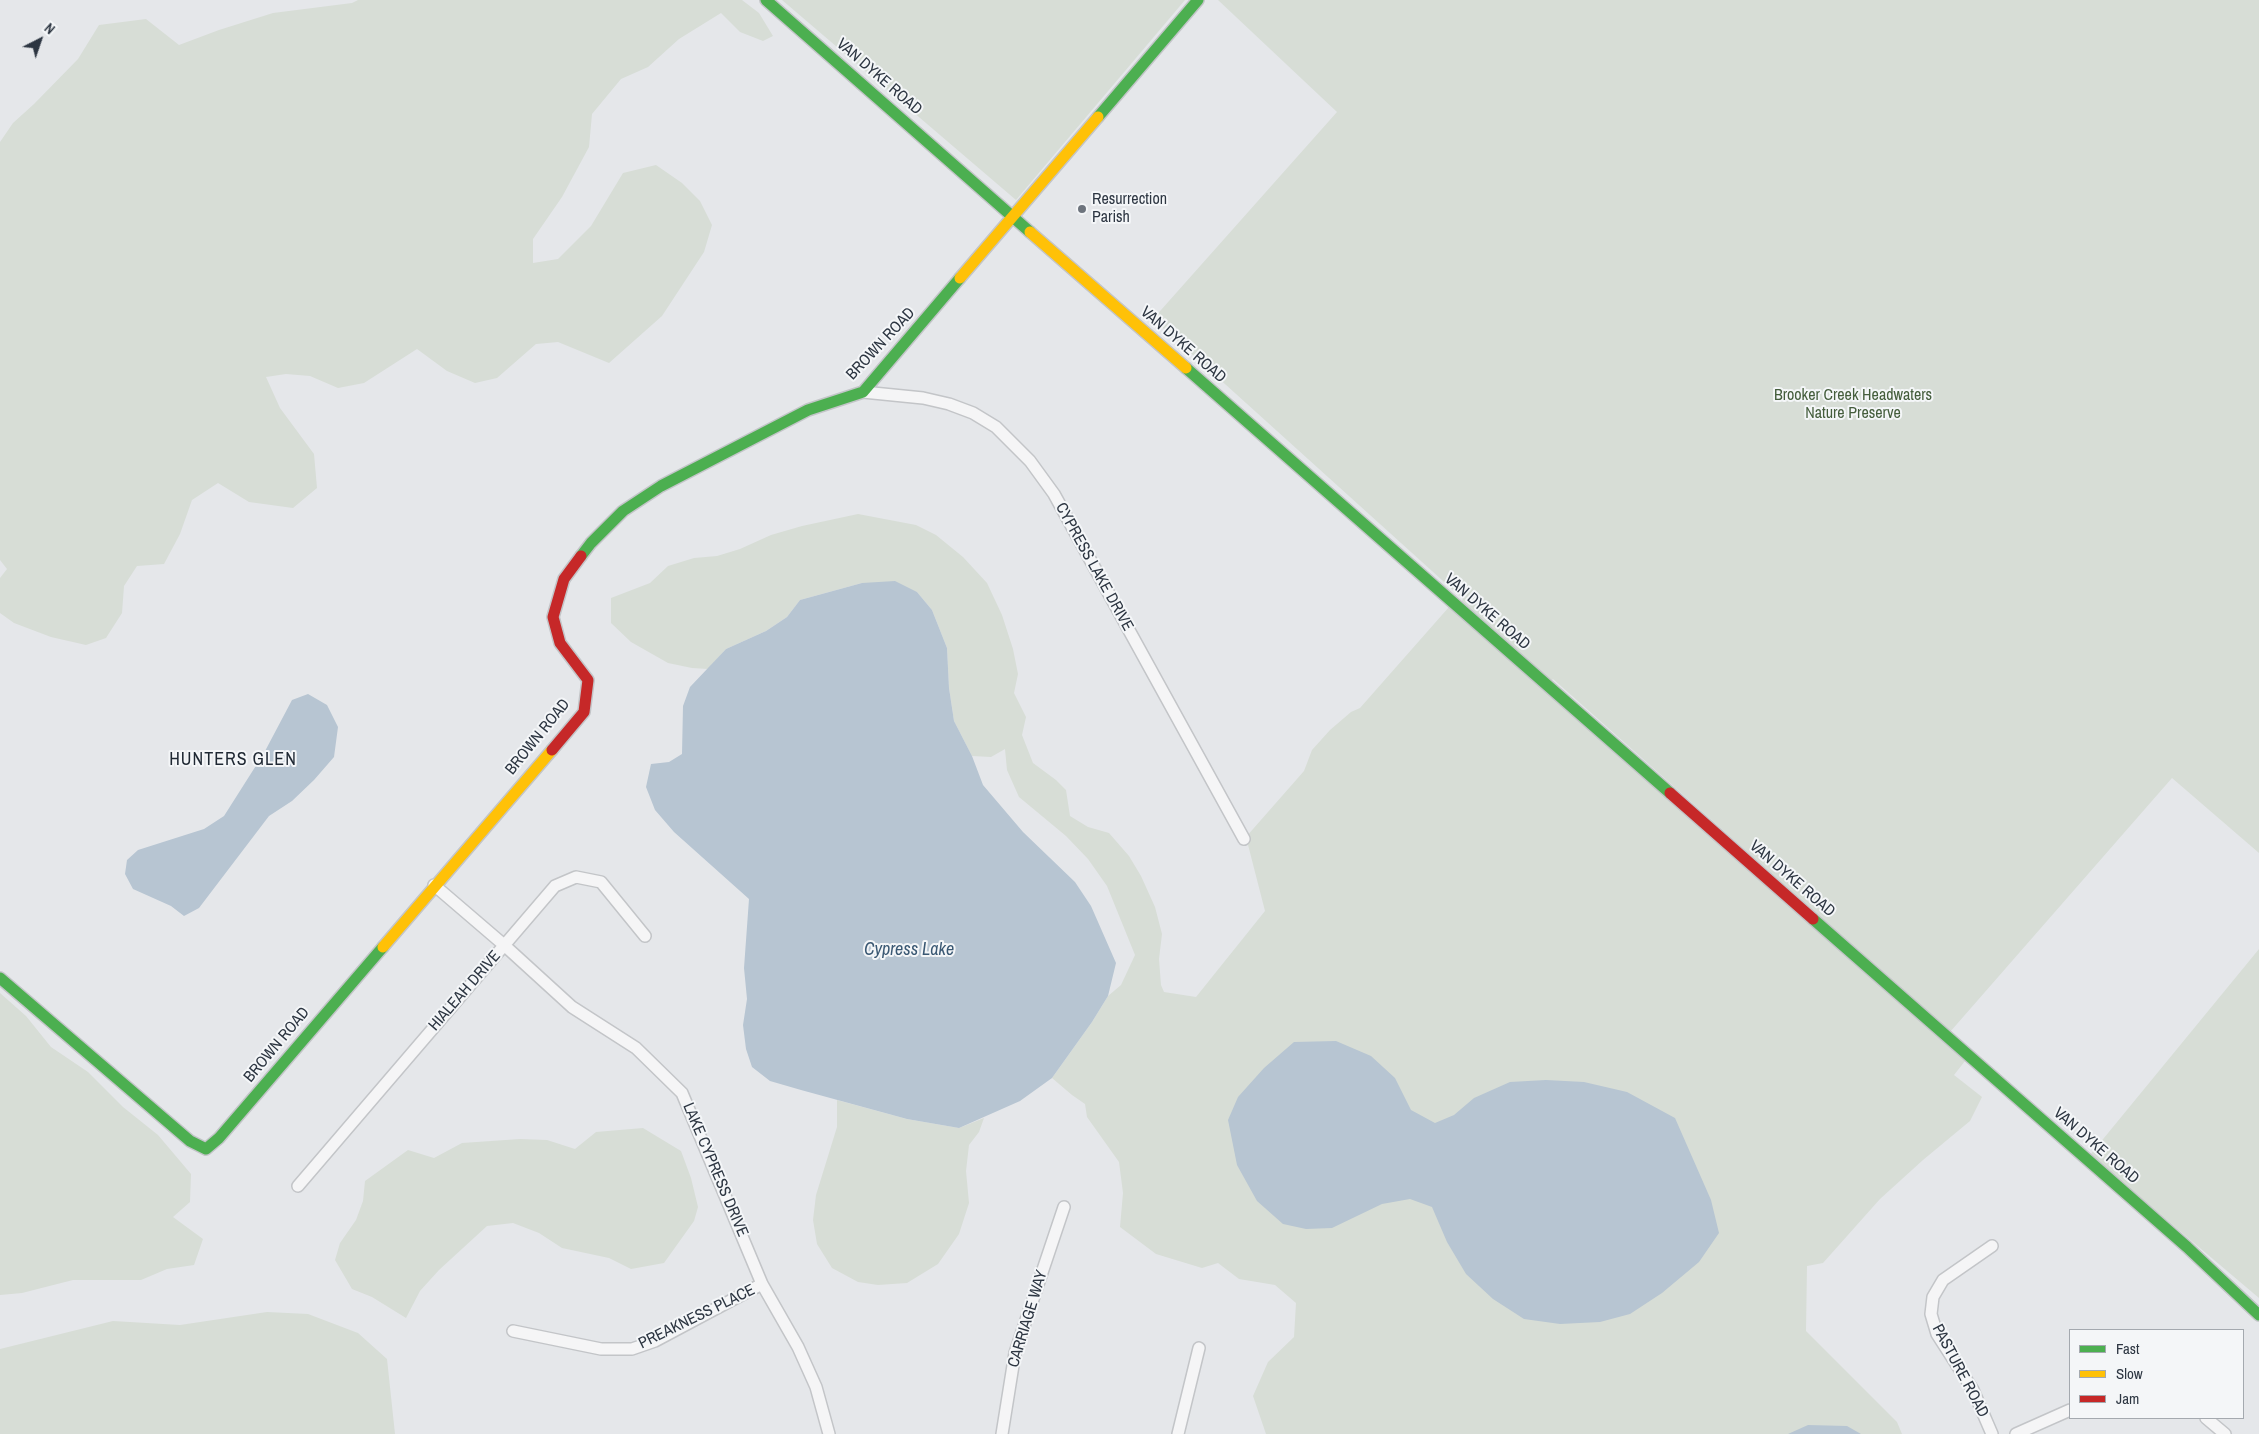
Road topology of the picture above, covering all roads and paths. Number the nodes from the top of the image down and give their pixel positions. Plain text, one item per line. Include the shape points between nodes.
1 (766, 0) edge
2 (1198, 0) edge
3 (1014, 218) junction
4 (863, 392) junction
5 (1244, 839) dead end
6 (434, 885) junction
7 (645, 936) dead end
8 (504, 945) junction
9 (0, 978) edge
10 (298, 1186) dead end
11 (1064, 1206) dead end
12 (1992, 1246) dead end
13 (2187, 1247) junction
14 (762, 1284) junction
15 (2259, 1305) edge
16 (2259, 1315) edge
17 (513, 1331) dead end
18 (1199, 1348) dead end
19 (2069, 1410) edge
20 (2207, 1419) edge
21 (829, 1434) edge
22 (1002, 1434) edge
23 (1178, 1434) edge
24 (1992, 1434) edge
25 (2016, 1434) edge
26 (2225, 1434) edge

1 - 3 main road, VAN DYKE ROAD
2 - 3 main road, BROWN ROAD
3 - 4 main road, BROWN ROAD
3 - 13 main road, VAN DYKE ROAD
4 - 5 street, CYPRESS LAKE DRIVE via 923,398 973,413 996,427 1030,461 1054,494
4 - 6 main road, BROWN ROAD via 808,410 661,486 623,511 591,543 564,579 553,617 560,643 588,680 584,712
6 - 8 street, LAKE CYPRESS DRIVE
6 - 9 main road, BROWN ROAD via 219,1138 206,1149 190,1141
7 - 8 street, HIALEAH DRIVE via 601,882 576,876 555,886
8 - 10 street, HIALEAH DRIVE
8 - 14 street, LAKE CYPRESS DRIVE via 572,1007 636,1048 682,1093
11 - 22 street, CARRIAGE WAY via 1015,1353
12 - 24 street, PASTURE ROAD via 1943,1280 1933,1297 1931,1314 1937,1334 1973,1390
13 - 15 main road, VAN DYKE ROAD
13 - 16 main road, VAN DYKE ROAD
14 - 17 street, PREAKNESS PLACE via 655,1341 632,1349 601,1349
14 - 21 street, LAKE CYPRESS DRIVE via 816,1387
18 - 23 street
19 - 25 street
20 - 26 street

